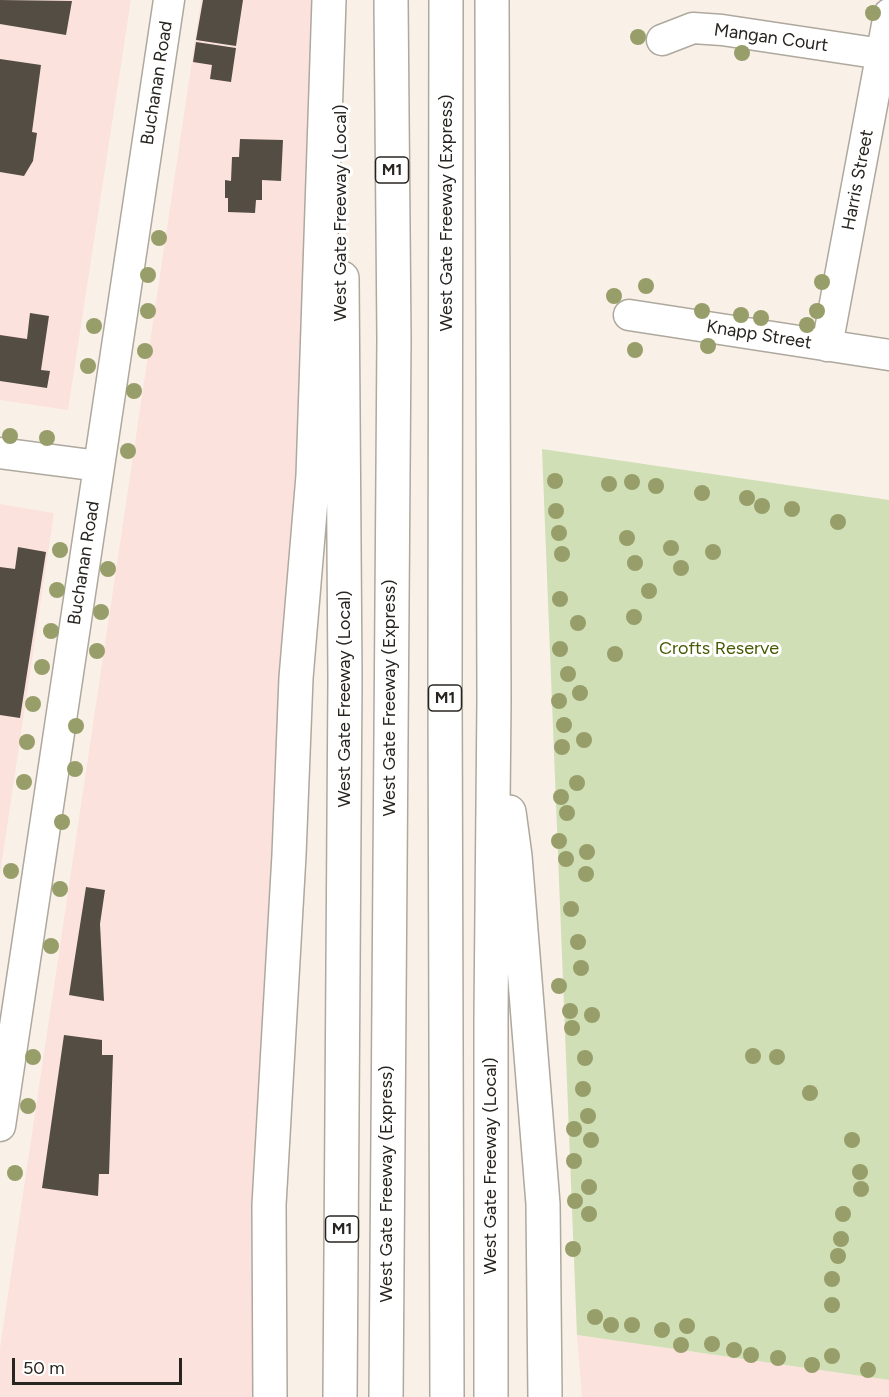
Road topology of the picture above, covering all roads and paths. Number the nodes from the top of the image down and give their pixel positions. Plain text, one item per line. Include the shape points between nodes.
1 (169, 0) edge
2 (329, 0) edge
3 (340, 0) edge
4 (391, 0) edge
5 (446, 0) edge
6 (492, 0) edge
7 (889, 14) edge
8 (662, 40) dead end
9 (882, 54) junction
10 (629, 315) dead end
11 (827, 346) junction
12 (889, 355) edge
13 (0, 453) edge
14 (99, 466) junction
15 (494, 700) junction
16 (0, 1126) edge
17 (270, 1397) edge
18 (340, 1397) edge
19 (386, 1397) edge
20 (447, 1397) edge
21 (492, 1397) edge
22 (545, 1397) edge

1 - 14 street, Buchanan Road
2 - 17 highway via 313,476 296,678 269,1205
3 - 18 highway, West Gate Freeway (Local) / M1 via 345,679
4 - 19 highway, West Gate Freeway (Express) / M1 via 394,339
5 - 20 highway, West Gate Freeway (Express) / M1
6 - 15 highway, West Gate Freeway (Local)
7 - 9 street, Harris Street
8 - 9 street, Mangan Court via 693,28
9 - 11 street, Harris Street
10 - 11 street, Knapp Street
11 - 12 street, Knapp Street
13 - 14 street
14 - 16 street, Buchanan Road
15 - 21 highway, West Gate Freeway (Local)
15 - 22 highway via 515,856 543,1204

